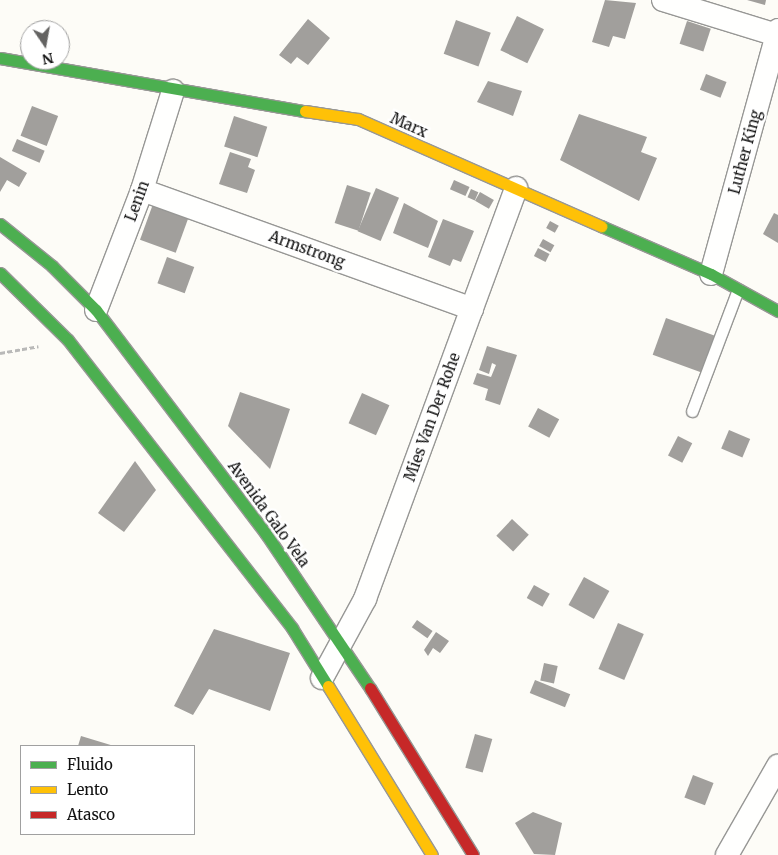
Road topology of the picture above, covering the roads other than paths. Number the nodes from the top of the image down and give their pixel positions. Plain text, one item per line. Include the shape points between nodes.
1 (663, 0) edge
2 (777, 32) edge
3 (0, 58) edge
4 (173, 91) junction
5 (516, 188) junction
6 (142, 190) junction
7 (0, 224) edge
8 (0, 272) edge
9 (711, 274) junction
10 (738, 289) junction
11 (472, 309) junction
12 (96, 310) junction
13 (778, 311) edge
14 (692, 411) dead end
15 (343, 645) junction
16 (322, 678) junction
17 (778, 766) edge
18 (432, 855) edge
19 (473, 855) edge
20 (728, 855) edge

1 - 2 street
2 - 9 street, Luther King
3 - 4 main road, Marx
4 - 5 main road, Marx via 358,119
4 - 6 street, Lenin
5 - 9 main road, Marx
5 - 11 street, Mies Van Der Rohe
6 - 11 street, Armstrong
6 - 12 street, Lenin
7 - 12 main road, Avenida Galo Vela via 52,266
8 - 16 main road via 68,340 292,628
9 - 10 main road, Marx
10 - 13 main road, Marx
10 - 14 lane
11 - 15 street, Mies Van Der Rohe via 365,599
12 - 15 main road, Avenida Galo Vela via 266,534
15 - 16 street, Mies Van Der Rohe
15 - 19 main road, Avenida Galo Vela
16 - 18 main road
17 - 20 street

